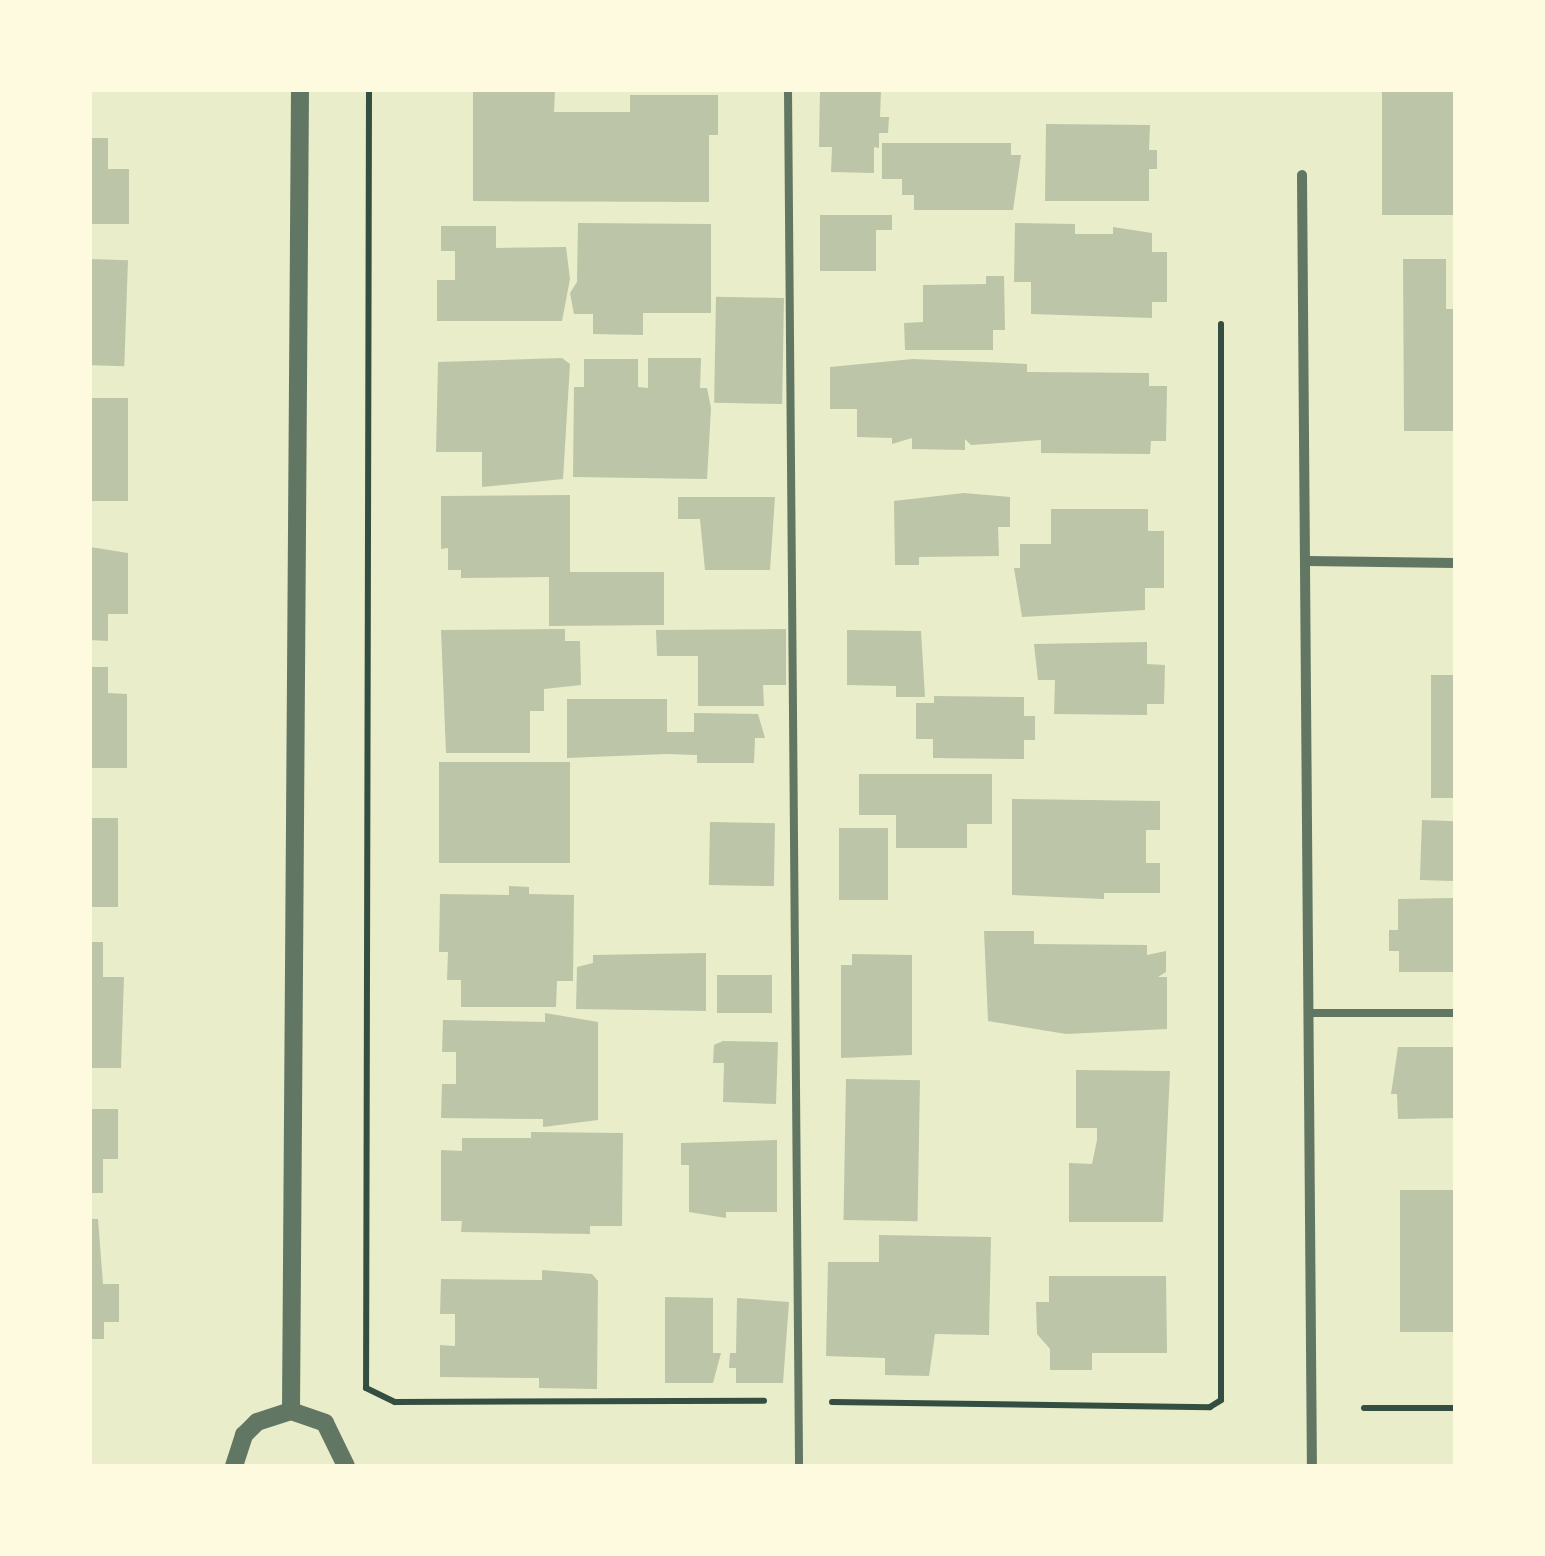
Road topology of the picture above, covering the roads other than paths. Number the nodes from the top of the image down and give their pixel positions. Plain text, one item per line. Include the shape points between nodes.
1 (300, 90) edge
2 (788, 90) edge
3 (1302, 175) dead end
4 (1308, 561) junction
5 (1455, 563) edge
6 (1310, 1012) junction
7 (1455, 1013) edge
8 (291, 1411) junction
9 (234, 1466) edge
10 (346, 1466) edge
11 (798, 1466) edge
12 (1312, 1466) edge

1 - 8 street
2 - 11 lane
3 - 4 street
4 - 5 street
4 - 6 street
6 - 7 lane
6 - 12 street
8 - 9 street via 257,1422 244,1435
8 - 10 street via 325,1423

